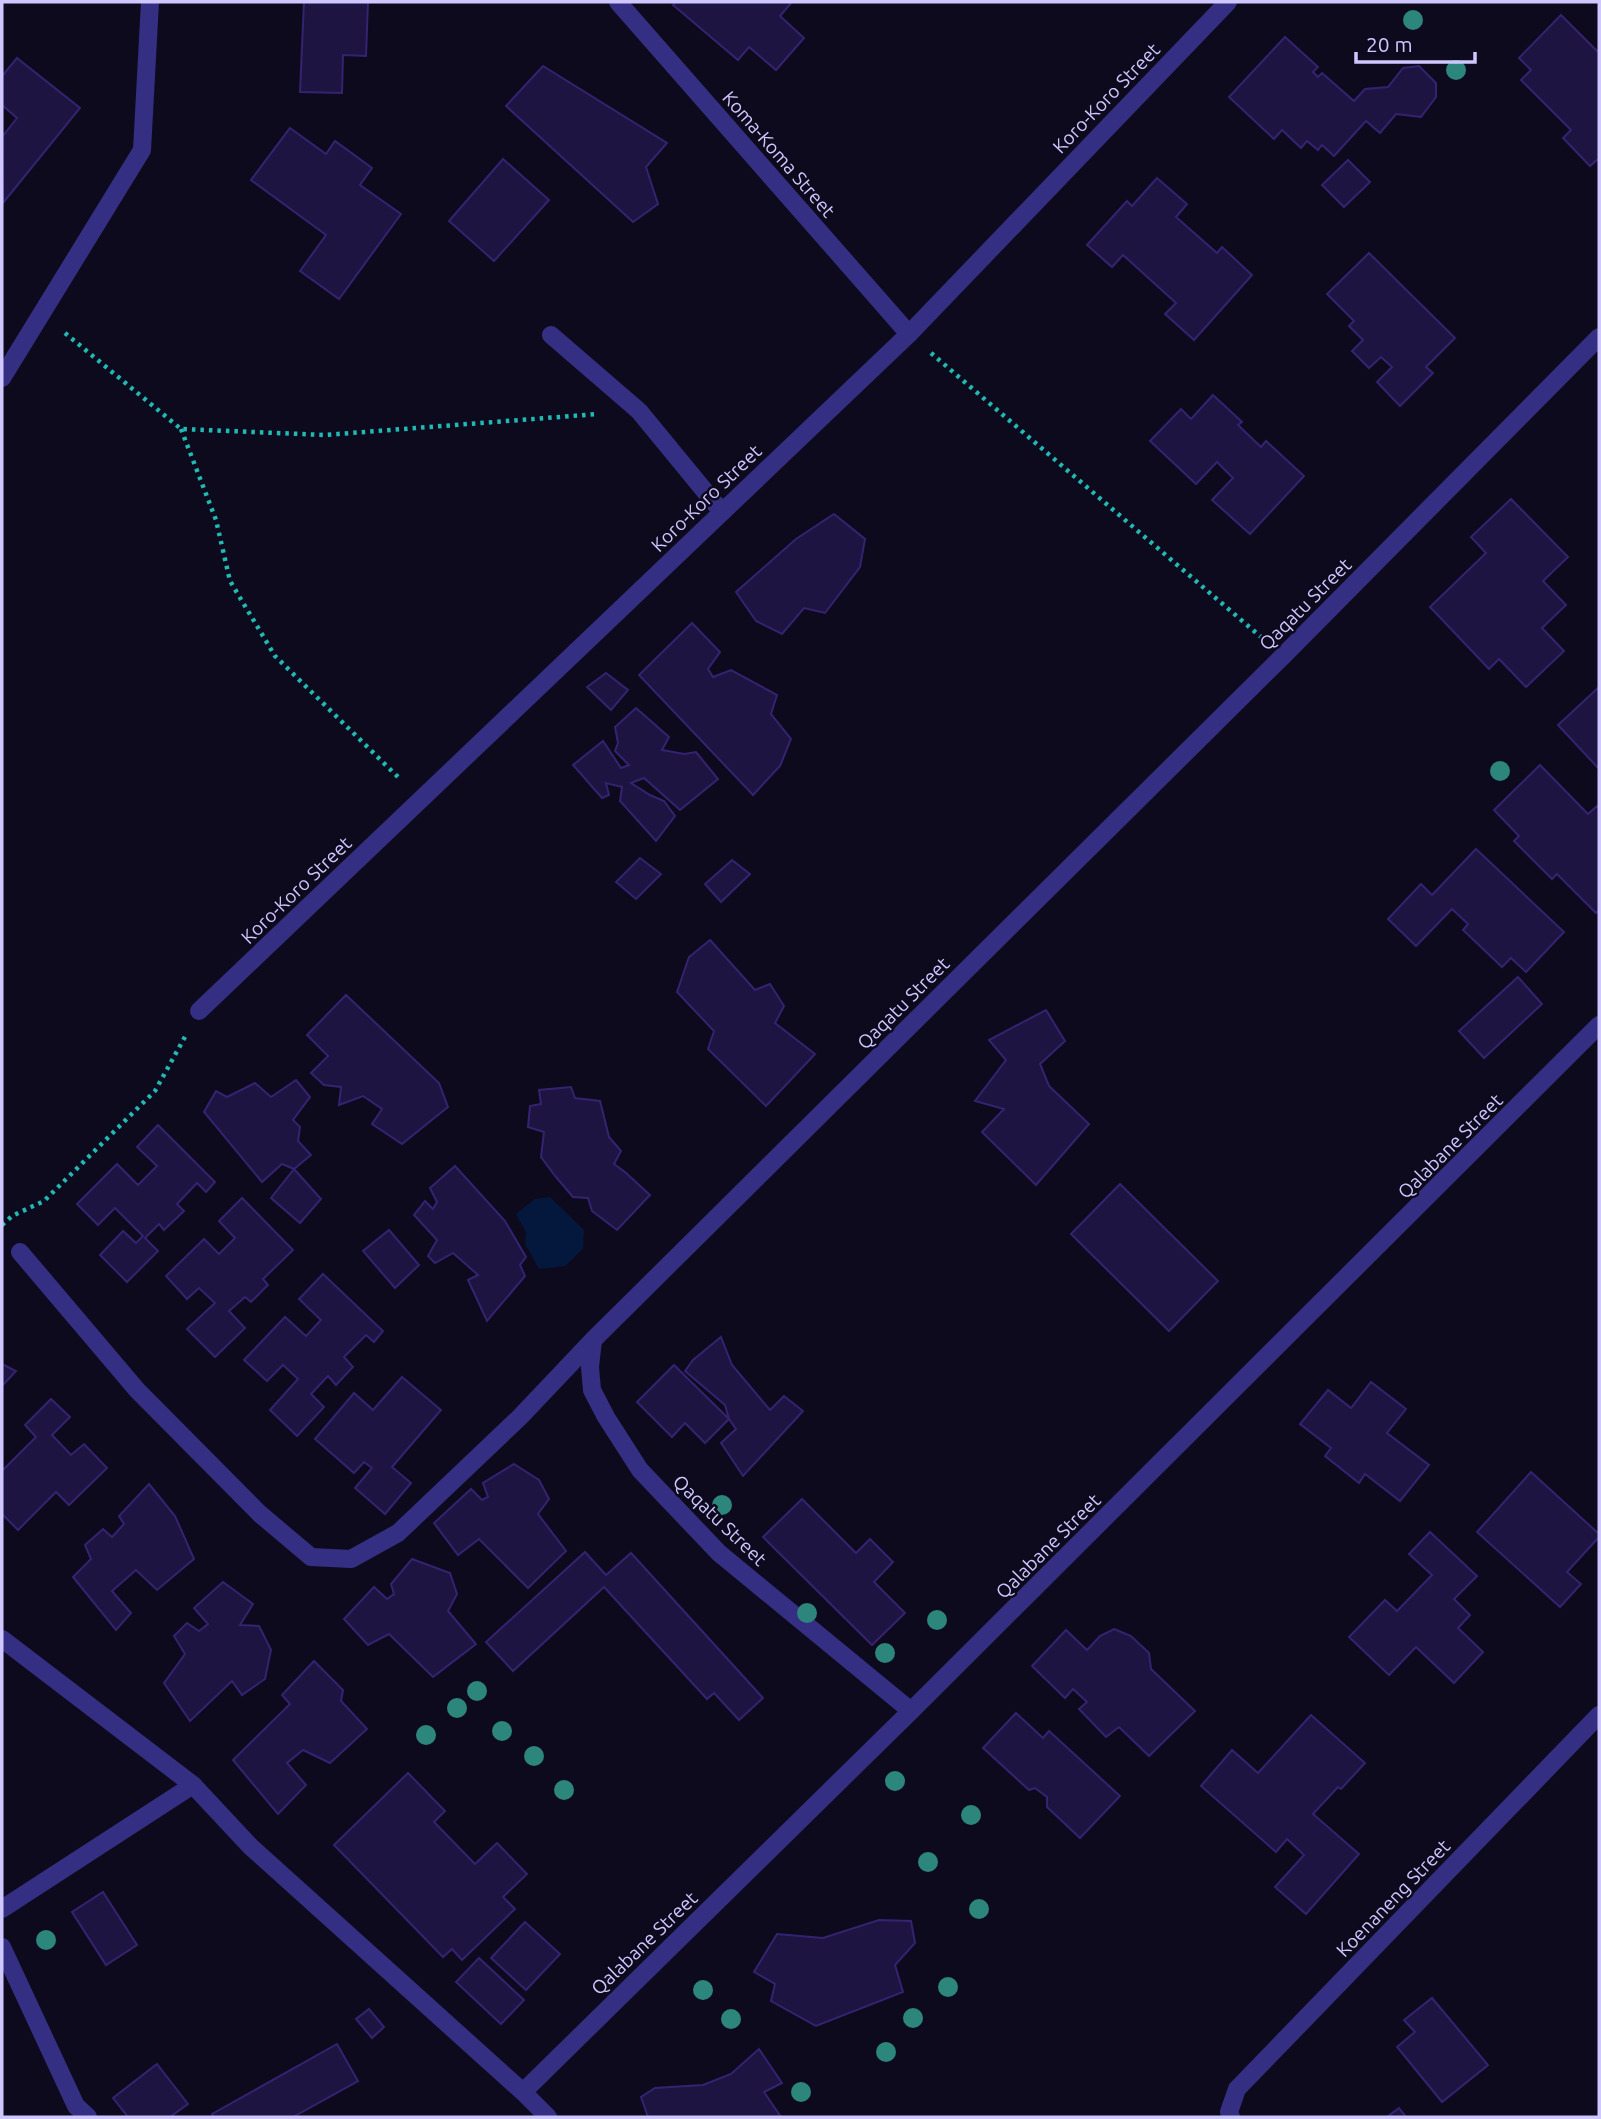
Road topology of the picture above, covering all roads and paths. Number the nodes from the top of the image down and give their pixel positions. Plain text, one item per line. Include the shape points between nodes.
1 (150, 2) edge
2 (618, 2) edge
3 (1228, 2) edge
4 (43, 314) junction
5 (551, 334) dead end
6 (909, 334) junction
7 (1599, 337) edge
8 (2, 378) edge
9 (639, 411) junction
10 (181, 429) junction
11 (722, 512) junction
12 (1283, 656) junction
13 (421, 800) junction
14 (199, 1012) joint
15 (1599, 1025) edge
16 (2, 1225) edge
17 (19, 1252) dead end
18 (593, 1340) junction
19 (2, 1639) edge
20 (911, 1712) junction
21 (1599, 1715) edge
22 (193, 1785) junction
23 (2, 1909) edge
24 (2, 1947) edge
25 (523, 2092) junction
26 (88, 2117) edge
27 (548, 2117) edge
28 (1231, 2117) edge

1 - 4 street via 142,150
2 - 6 street, Koma-Koma Street
3 - 6 street, Koro-Koro Street
4 - 8 street
4 - 10 path
5 - 9 street
6 - 11 street, Koro-Koro Street
6 - 12 path
7 - 12 street, Qaqatu Street
9 - 10 path via 325,435
9 - 11 street
10 - 13 path via 216,520 230,581 275,656
11 - 13 street, Koro-Koro Street
12 - 18 street, Qaqatu Street
13 - 14 street, Koro-Koro Street
14 - 16 path via 155,1091 44,1201
15 - 20 street, Qalabane Street
17 - 18 street via 137,1390 260,1514 311,1557 351,1559 398,1533 520,1418
18 - 20 street, Qaqatu Street via 592,1390 640,1470 719,1553
19 - 22 street
20 - 25 street, Qalabane Street
21 - 28 street, Koenaneng Street via 1237,2089
22 - 23 street
22 - 25 street via 251,1847
24 - 26 street via 76,2106
25 - 27 street

